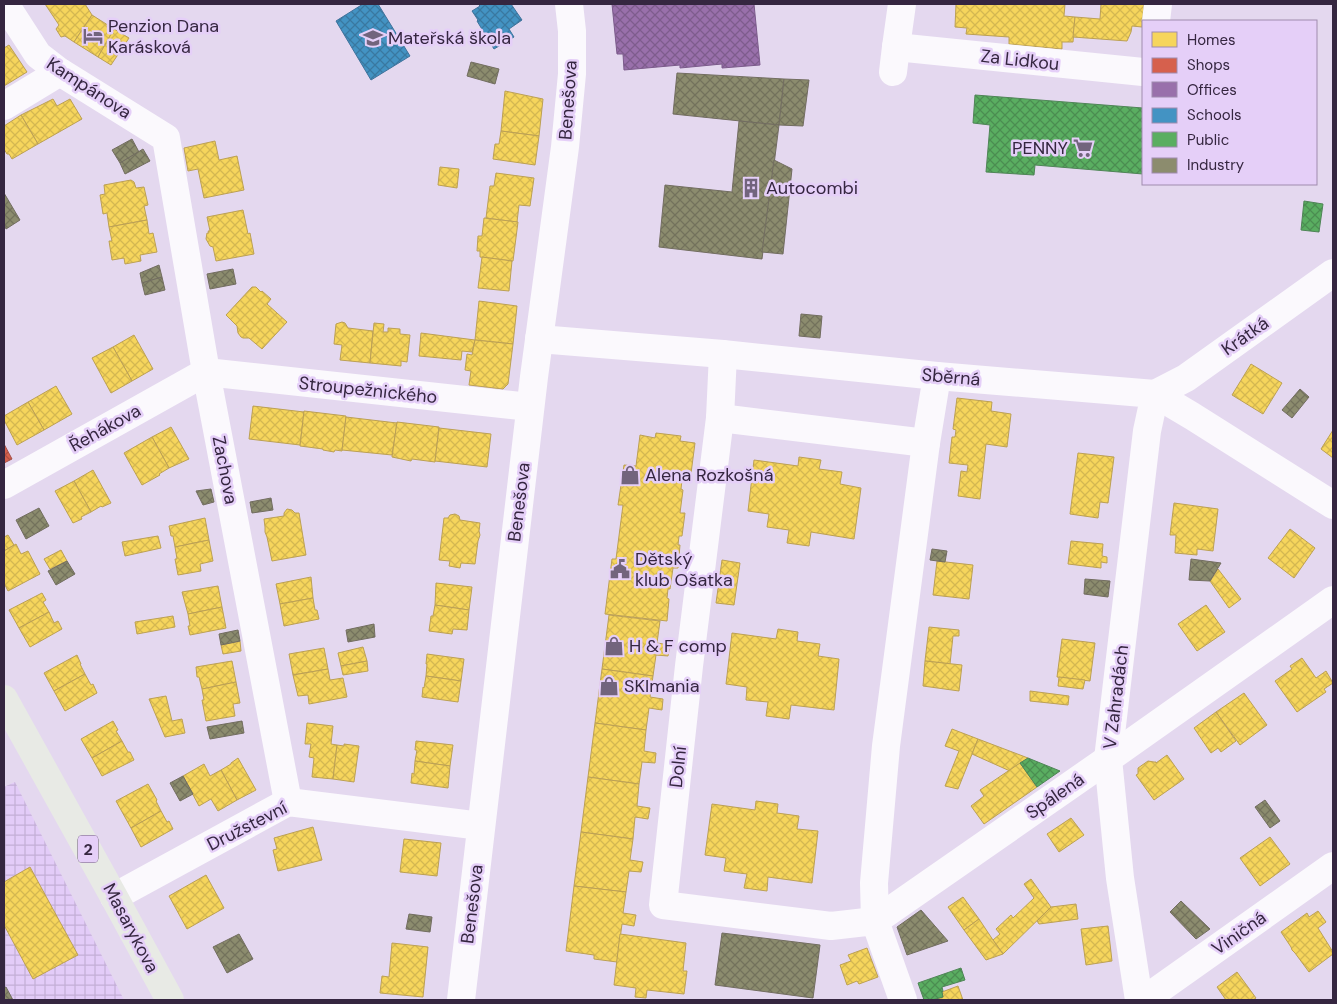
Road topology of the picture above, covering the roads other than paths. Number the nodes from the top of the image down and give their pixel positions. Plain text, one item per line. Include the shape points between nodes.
1 (5, 4) edge
2 (570, 4) edge
3 (902, 4) edge
4 (1158, 4) edge
5 (1156, 20) edge
6 (60, 72) junction
7 (1142, 72) edge
8 (4, 106) edge
9 (166, 138) joint
10 (1333, 273) edge
11 (539, 339) junction
12 (723, 354) junction
13 (206, 372) junction
14 (937, 376) junction
15 (1155, 394) junction
16 (530, 408) junction
17 (720, 418) junction
18 (926, 442) junction
19 (4, 485) edge
20 (1333, 505) edge
21 (1333, 600) edge
22 (4, 699) edge
23 (1108, 759) junction
24 (288, 802) junction
25 (481, 826) junction
26 (1333, 866) edge
27 (114, 897) junction
28 (875, 921) junction
29 (170, 1000) edge
30 (461, 1000) edge
31 (903, 1000) edge
32 (1139, 1000) edge
33 (1144, 1000) edge

1 - 6 street, Kampánova via 38,56
2 - 11 street, Benešova via 572,74
3 - 7 street, Za Lidkou via 895,60
4 - 5 street
6 - 8 street
6 - 9 street, Kampánova
9 - 13 street, Zachova
10 - 15 street, Krátká via 1186,378
11 - 12 street, Sběrná
11 - 16 street, Benešova
12 - 14 street, Sběrná
12 - 17 street, Dolní
13 - 16 street, Stroupežnického
13 - 19 street, Řehákova
13 - 24 street, Zachova
14 - 15 street, Sběrná
14 - 18 street
15 - 20 street, Sběrná
15 - 23 street, V Zahradách via 1146,441
16 - 25 street, Benešova
17 - 18 street
17 - 28 street, Dolní via 663,905 831,926
18 - 28 street via 886,746 874,883
21 - 23 street, Spálená
22 - 27 main road, Masarykova / 2
23 - 28 street, Spálená
23 - 32 street, V Zahradách via 1120,878
24 - 25 street, Družstevní
24 - 27 street, Družstevní
25 - 30 street, Benešova
26 - 33 street, Viničná
27 - 29 main road, Masarykova / 2
28 - 31 street

